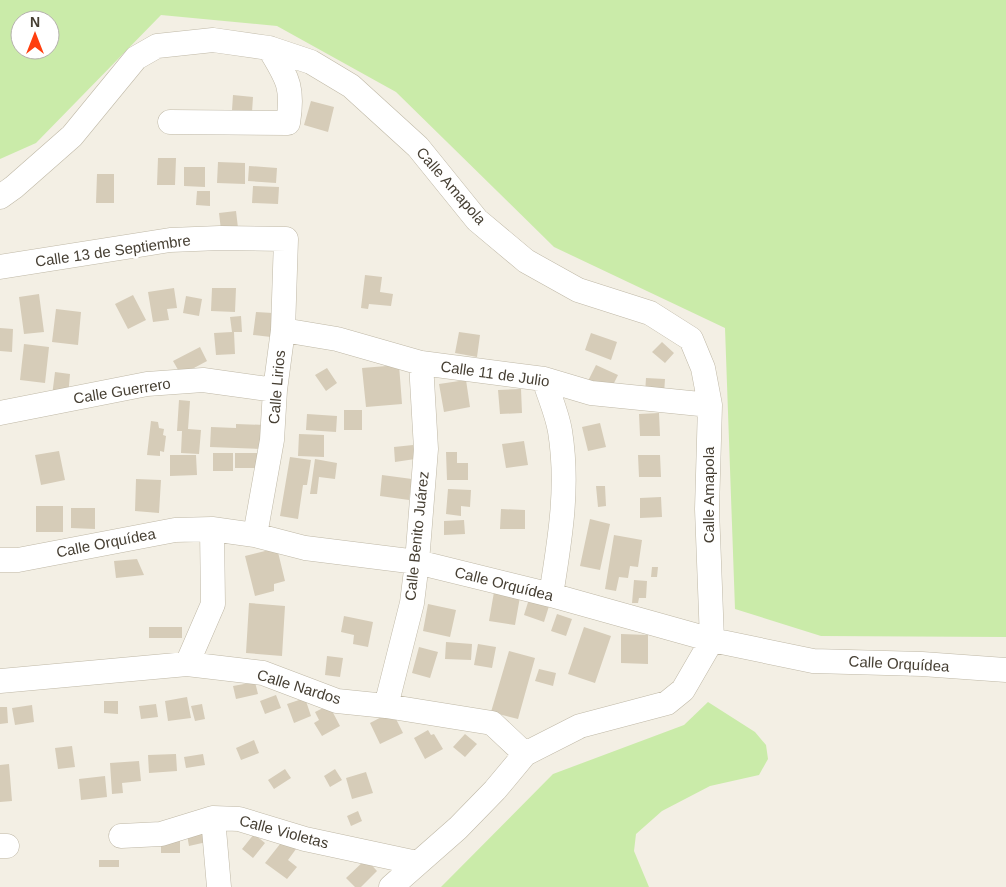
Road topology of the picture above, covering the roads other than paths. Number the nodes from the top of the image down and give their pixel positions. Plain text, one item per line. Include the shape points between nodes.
1 (269, 48) junction
2 (170, 122) dead end
3 (0, 196) edge
4 (286, 239) joint
5 (0, 268) edge
6 (283, 330) junction
7 (421, 363) junction
8 (544, 379) junction
9 (275, 390) junction
10 (710, 405) junction
11 (0, 414) edge
12 (212, 529) junction
13 (255, 534) junction
14 (0, 560) edge
15 (417, 562) junction
16 (551, 595) junction
17 (712, 640) junction
18 (187, 664) junction
19 (1006, 670) edge
20 (0, 681) edge
21 (386, 706) junction
22 (525, 754) junction
23 (214, 818) junction
24 (121, 836) dead end
25 (417, 863) junction
26 (219, 887) edge
27 (392, 887) edge

1 - 2 street via 287,78 291,102 288,123
1 - 3 street, Calle Amapola via 214,40 157,46 136,58 72,136
1 - 10 street, Calle Amapola via 311,62 351,86 418,148 477,220 526,262 578,290 650,313 691,339 703,368
4 - 5 street, Calle 13 de Septiembre via 170,240
4 - 6 street, Calle Lirios
6 - 7 street, Calle 11 de Julio via 338,339
6 - 9 street, Calle Lirios
7 - 8 street, Calle 11 de Julio
7 - 15 street, Calle Benito Juárez via 426,450
8 - 10 street, Calle 11 de Julio via 591,393
8 - 16 street via 560,429 564,480 562,528
9 - 11 street, Calle Guerrero via 203,380 148,384
9 - 13 street, Calle Lirios via 272,440
10 - 17 street, Calle Amapola via 708,509
12 - 13 street, Calle Orquídea
12 - 14 street, Calle Orquídea via 175,530 18,560
12 - 18 street via 214,604
13 - 15 street, Calle Orquídea via 305,548
15 - 16 street, Calle Orquídea
15 - 21 street, Calle Benito Juárez via 412,603
16 - 17 street, Calle Orquídea
17 - 19 street, Calle Orquídea via 813,661
17 - 22 street via 683,690 667,703 580,726
18 - 20 street, Calle Nardos
18 - 21 street, Calle Nardos via 263,673 338,701
21 - 22 street, Calle Nardos via 492,723
22 - 25 street via 458,828
23 - 24 street, Calle Violetas via 161,834
23 - 25 street, Calle Violetas via 239,819 305,839
23 - 26 street
25 - 27 street

